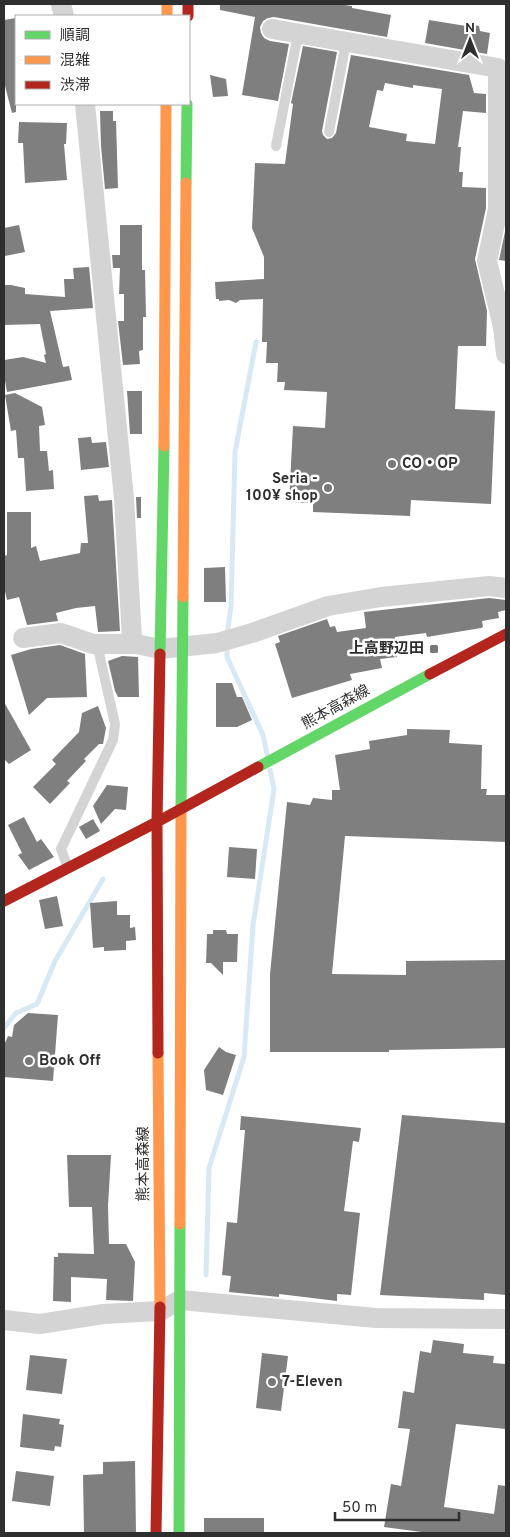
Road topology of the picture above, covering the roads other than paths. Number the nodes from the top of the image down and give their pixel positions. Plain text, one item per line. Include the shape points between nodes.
1 (272, 29) dead end
2 (298, 34) junction
3 (346, 42) junction
4 (85, 105) edge
5 (166, 105) edge
6 (187, 105) edge
7 (329, 132) dead end
8 (276, 146) dead end
9 (186, 205) junction
10 (166, 206) junction
11 (506, 354) edge
12 (506, 588) edge
13 (506, 634) edge
14 (24, 638) dead end
15 (97, 644) junction
16 (136, 644) junction
17 (182, 646) junction
18 (160, 649) junction
19 (181, 809) junction
20 (157, 822) junction
21 (68, 868) junction
22 (4, 901) edge
23 (180, 1300) junction
24 (160, 1311) junction
25 (4, 1320) edge
26 (506, 1320) edge
27 (156, 1533) edge
28 (179, 1533) edge

1 - 2 street
2 - 3 street
2 - 8 lane
3 - 7 lane
3 - 11 street via 498,68 498,209 487,261 504,327
4 - 16 street via 124,499 132,639
5 - 10 main road
6 - 9 main road
9 - 10 main road
9 - 17 main road
10 - 18 main road
12 - 17 street via 489,586 328,606 217,643
13 - 19 main road, 熊本高森線
14 - 15 street via 61,633
15 - 16 street
15 - 21 lane via 115,724 113,740 61,848
16 - 18 street
17 - 18 street
17 - 19 main road
18 - 20 main road
19 - 20 main road, 熊本高森線
19 - 23 main road
20 - 21 main road
20 - 24 main road, 熊本高森線
21 - 22 main road
23 - 24 street
23 - 26 street via 376,1318
23 - 28 main road
24 - 25 street via 103,1314 40,1324
24 - 27 main road, 熊本高森線

